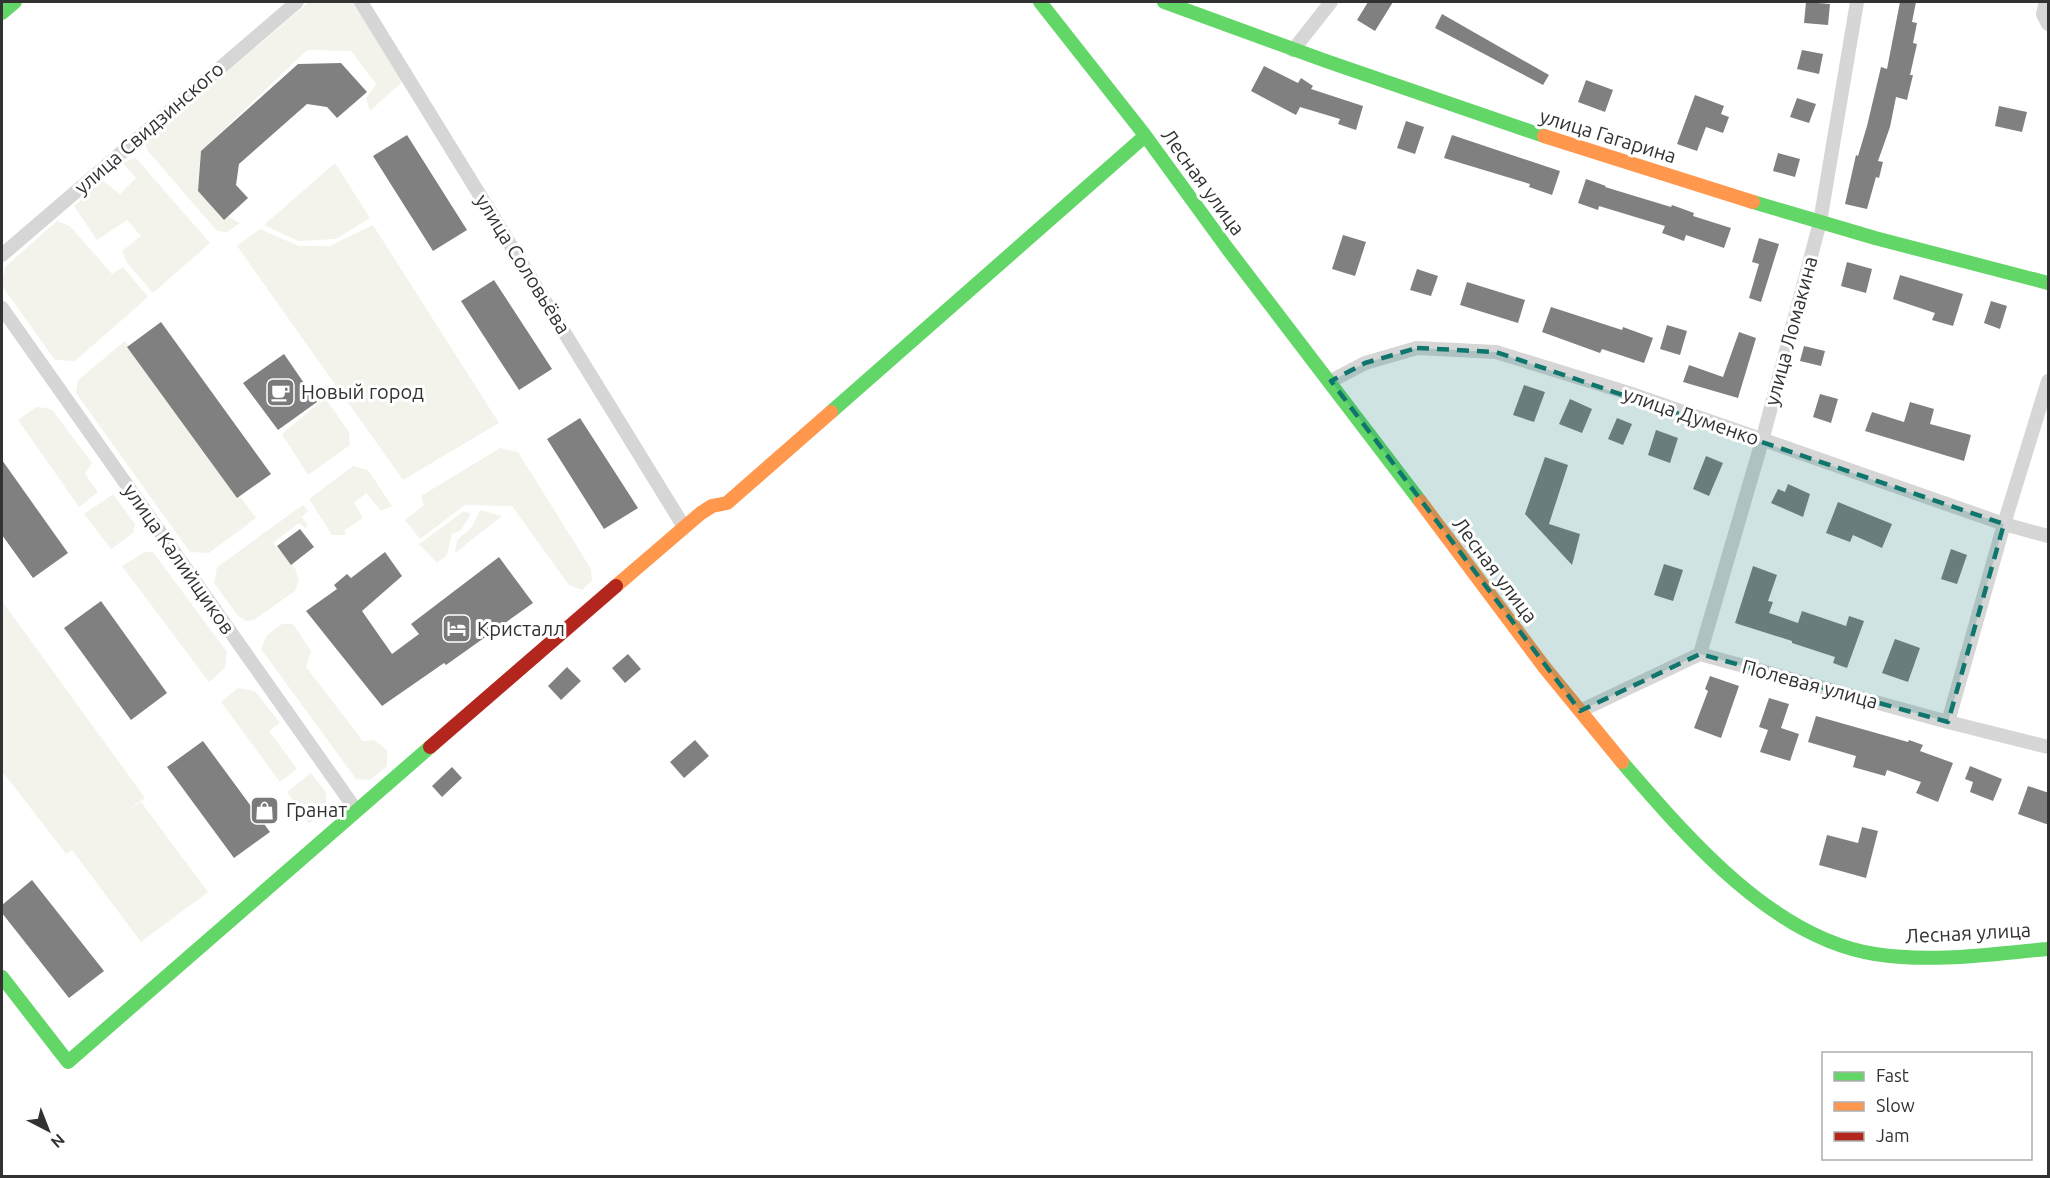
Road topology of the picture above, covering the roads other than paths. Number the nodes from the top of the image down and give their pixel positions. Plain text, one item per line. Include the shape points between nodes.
1 (15, 2) edge
2 (297, 2) edge
3 (361, 2) edge
4 (1041, 2) edge
5 (1164, 2) edge
6 (1331, 2) edge
7 (1857, 2) edge
8 (2046, 2) edge
9 (2, 13) edge
10 (2049, 24) edge
11 (1293, 50) junction
12 (1145, 136) junction
13 (1820, 222) junction
14 (2, 255) edge
15 (2049, 283) edge
16 (2, 308) edge
17 (1331, 381) junction
18 (2049, 381) edge
19 (1762, 441) junction
20 (2004, 524) junction
21 (684, 527) junction
22 (2049, 536) edge
23 (1700, 654) junction
24 (1580, 711) junction
25 (1948, 722) junction
26 (2049, 747) edge
27 (356, 810) junction
28 (2049, 949) edge
29 (2, 976) edge

1 - 9 street
2 - 14 street, улица Свидзинского
3 - 21 street, улица Соловьёва
4 - 12 street, Лесная улица
5 - 11 street, улица Гагарина
6 - 11 street
7 - 13 street, улица Ломакина
8 - 10 street via 2043,14
11 - 13 street, улица Гагарина via 1541,135
12 - 17 street, Лесная улица
12 - 21 street via 727,503 711,506
13 - 15 street, улица Гагарина
13 - 19 street, улица Ломакина
16 - 27 street, улица Калийщиков
17 - 19 street, улица Думенко via 1365,363 1417,348 1496,352 1635,395
17 - 24 street, Лесная улица
18 - 20 street
19 - 20 street, улица Думенко
19 - 23 street, улица Ломакина
20 - 22 street, улица Думенко
20 - 25 street
21 - 27 street
23 - 24 street
23 - 25 street, Полевая улица
24 - 28 street, Лесная улица via 1691,839 1774,910 1820,937 1858,950 1906,958
25 - 26 street, Полевая улица
27 - 29 street via 68,1062

